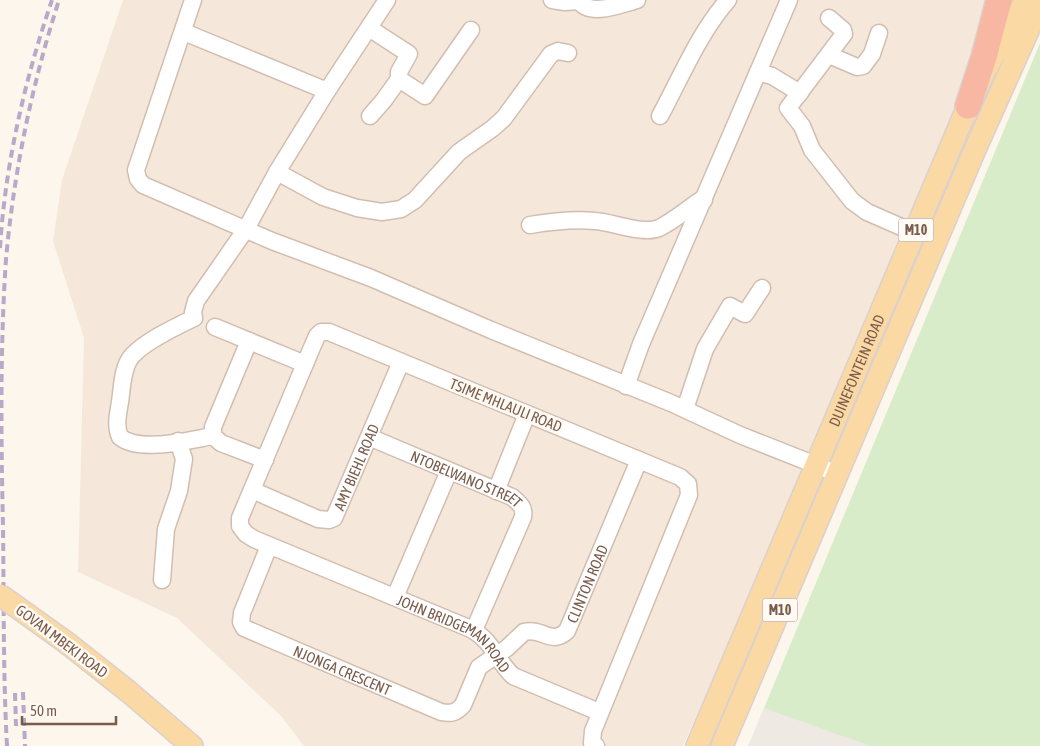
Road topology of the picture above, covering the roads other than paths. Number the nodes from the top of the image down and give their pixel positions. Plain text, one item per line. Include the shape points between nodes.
1 (193, 0) edge
2 (387, 0) edge
3 (552, 0) edge
4 (637, 0) edge
5 (728, 0) edge
6 (790, 0) edge
7 (999, 0) edge
8 (1026, 0) edge
9 (579, 1) edge
10 (1040, 4) edge
11 (829, 18) dead end
12 (369, 28) junction
13 (471, 30) dead end
14 (184, 32) junction
15 (880, 33) dead end
16 (568, 53) dead end
17 (829, 55) junction
18 (758, 72) junction
19 (399, 79) junction
20 (327, 91) junction
21 (800, 93) junction
22 (968, 106) junction
23 (370, 116) dead end
24 (660, 116) dead end
25 (277, 172) junction
26 (704, 200) junction
27 (530, 225) dead end
28 (246, 229) junction
29 (915, 233) junction
30 (762, 288) dead end
31 (215, 327) dead end
32 (249, 341) junction
33 (401, 362) junction
34 (305, 364) junction
35 (626, 386) junction
36 (684, 409) junction
37 (527, 414) junction
38 (214, 436) junction
39 (369, 437) junction
40 (178, 442) junction
41 (264, 460) junction
42 (639, 460) junction
43 (816, 465) junction
44 (449, 471) junction
45 (837, 474) junction
46 (252, 490) junction
47 (496, 490) junction
48 (269, 546) junction
49 (162, 580) dead end
50 (0, 595) edge
51 (395, 597) junction
52 (474, 630) junction
53 (497, 655) junction
54 (599, 712) junction
55 (192, 746) edge
56 (596, 746) edge
57 (697, 746) edge
58 (722, 746) edge

1 - 14 street
2 - 12 street
3 - 9 street
4 - 9 street via 596,10
5 - 24 street via 698,41
6 - 18 street
7 - 22 highway
8 - 22 main road, DUINEFONTEIN ROAD / M10
10 - 45 main road, DUINEFONTEIN ROAD / M10
11 - 17 street via 844,34
12 - 19 street via 409,54 399,72
12 - 20 street
13 - 19 street via 425,96
14 - 20 street
14 - 28 street via 136,170 138,179 143,185
15 - 17 street via 872,54 863,66 857,67
16 - 25 street via 558,51 551,54 504,118 458,152 415,200 400,209 382,212 357,208 324,197
17 - 21 street
18 - 21 street via 772,76
18 - 26 street
19 - 23 street
20 - 25 street
21 - 29 street via 788,108 802,126 812,150 852,201 867,212
22 - 29 main road, DUINEFONTEIN ROAD / M10
25 - 28 street
26 - 27 street via 659,228 649,230 584,220
26 - 35 street
28 - 35 street
28 - 40 street via 196,301 194,318 168,330 135,353 124,372 117,422 120,437 132,444
29 - 43 main road, DUINEFONTEIN ROAD / M10
30 - 36 street via 745,314 730,306 705,349
31 - 32 street
32 - 34 street
32 - 38 street via 213,427
33 - 34 street, TSIME MHLAULI ROAD via 329,332 321,332
33 - 37 street, TSIME MHLAULI ROAD
33 - 39 street, AMY BIEHL ROAD
34 - 41 street, TSIME MHLAULI ROAD
35 - 36 street
36 - 43 street
37 - 42 street, TSIME MHLAULI ROAD
37 - 47 street
38 - 40 street
38 - 41 street via 221,443
39 - 44 street, NTOBELWANO STREET
39 - 46 street, AMY BIEHL ROAD via 334,518 318,519
40 - 49 street via 184,459 179,491 166,529
41 - 46 street, TSIME MHLAULI ROAD
42 - 53 street, CLINTON ROAD via 567,631 556,638 536,631 524,632
42 - 54 street, TSIME MHLAULI ROAD via 680,477 688,484 689,494
43 - 45 street
43 - 57 main road, DUINEFONTEIN ROAD / M10
44 - 47 street, NTOBELWANO STREET
44 - 51 street
45 - 58 main road, DUINEFONTEIN ROAD / M10
46 - 48 street, TSIME MHLAULI ROAD via 240,518 240,526 254,540
47 - 52 street, NTOBELWANO STREET via 512,497 524,511
48 - 51 street, JOHN BRIDGEMAN ROAD
48 - 53 street, NJONGA CRESCENT via 240,618 248,632 447,713 463,705 479,667
50 - 55 main road, GOVAN MBEKI ROAD, bridge via 67,643
51 - 52 street, JOHN BRIDGEMAN ROAD
52 - 53 street, JOHN BRIDGEMAN ROAD via 488,641
53 - 54 street, JOHN BRIDGEMAN ROAD via 513,676
54 - 56 street via 592,737

